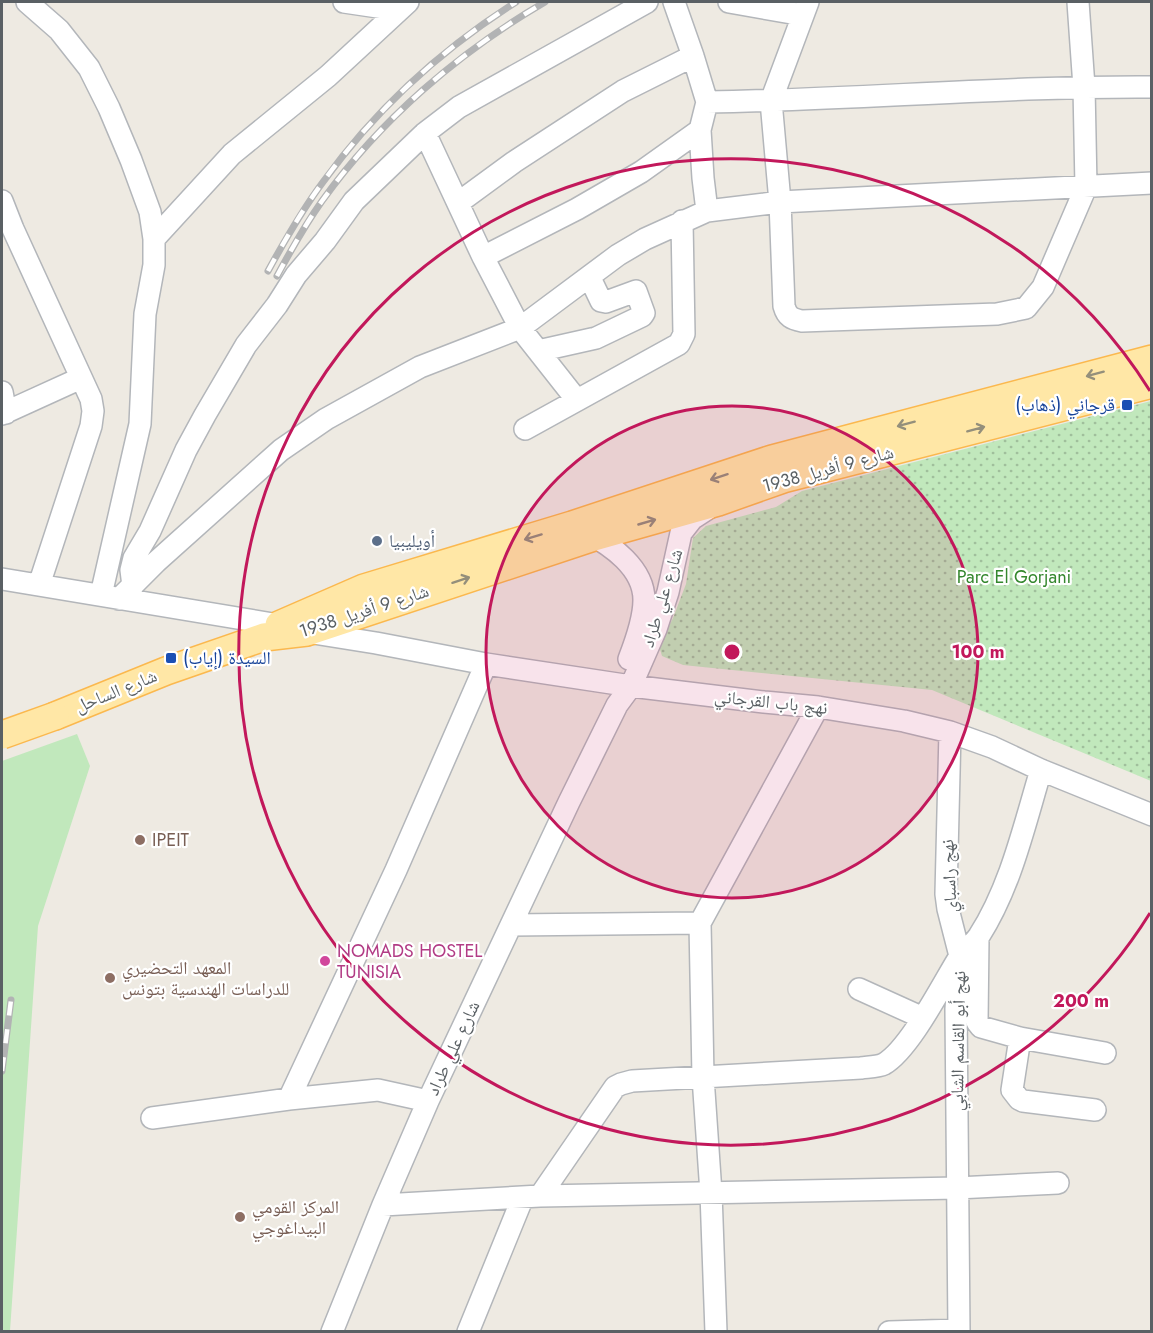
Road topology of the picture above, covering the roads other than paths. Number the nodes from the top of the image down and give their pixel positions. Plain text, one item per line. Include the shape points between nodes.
1 (27, 2) edge
2 (344, 2) edge
3 (647, 2) edge
4 (674, 2) edge
5 (729, 2) edge
6 (1078, 2) edge
7 (403, 6) edge
8 (805, 8) edge
9 (693, 56) junction
10 (1084, 87) junction
11 (1152, 87) edge
12 (771, 101) junction
13 (707, 102) junction
14 (700, 130) junction
15 (425, 133) junction
16 (1152, 183) edge
17 (1086, 187) junction
18 (2, 201) edge
19 (780, 202) junction
20 (458, 203) junction
21 (708, 211) junction
22 (682, 221) junction
23 (154, 239) junction
24 (483, 257) junction
25 (590, 278) junction
26 (520, 328) junction
27 (538, 351) junction
28 (1152, 359) edge
29 (81, 378) junction
30 (1152, 384) edge
31 (2, 392) edge
32 (576, 399) junction
33 (4, 414) edge
34 (525, 429) dead end
35 (718, 502) junction
36 (583, 531) junction
37 (2, 579) edge
38 (39, 585) junction
39 (118, 593) junction
40 (368, 599) junction
41 (272, 631) junction
42 (307, 632) junction
43 (376, 643) junction
44 (486, 664) junction
45 (625, 685) junction
46 (818, 707) junction
47 (950, 732) junction
48 (2, 735) edge
49 (1041, 770) junction
50 (1152, 815) edge
51 (700, 923) junction
52 (511, 925) junction
53 (978, 938) junction
54 (960, 956) junction
55 (860, 989) dead end
56 (923, 1018) junction
57 (1020, 1038) junction
58 (1105, 1053) dead end
59 (703, 1077) junction
60 (290, 1099) junction
61 (428, 1101) junction
62 (1095, 1110) dead end
63 (152, 1118) dead end
64 (1058, 1183) dead end
65 (957, 1188) junction
66 (711, 1192) junction
67 (532, 1197) junction
68 (383, 1205) junction
69 (959, 1331) edge
70 (332, 1332) edge
71 (468, 1332) edge
72 (716, 1332) edge
73 (889, 1332) edge

1 - 23 street via 59,30 89,68 131,159 150,212
2 - 7 street
3 - 15 street via 459,107
4 - 9 street
5 - 8 street
6 - 10 street
7 - 23 street via 328,76 232,154
8 - 12 street
9 - 13 street
9 - 20 street via 623,91
10 - 11 street
10 - 12 street
10 - 17 street
12 - 13 street
12 - 19 street
13 - 14 street
14 - 21 street
14 - 24 street via 632,177
15 - 20 street
15 - 39 street via 354,201 246,345 186,450
16 - 17 street
17 - 19 street
17 - 19 street via 1043,287 1026,308 997,314 794,320 784,306
18 - 29 street
19 - 21 street
20 - 24 street
21 - 22 street
22 - 25 street via 618,255
22 - 32 street via 684,334 679,344
23 - 39 street via 154,265 145,314 140,424
24 - 26 street
25 - 26 street
25 - 27 street via 602,301 636,291 644,310 642,316 596,338
26 - 27 street
26 - 39 street via 420,367 326,419 281,450
27 - 32 street
28 -> 36 main road, شارع 9 أفريل 1938 via 772,459
29 - 33 street
29 - 38 street via 91,399 91,426
35 -> 30 main road, شارع 9 أفريل 1938 via 783,479
31 - 33 street
32 - 34 street
36 -> 35 main road, شارع 9 أفريل 1938
35 - 45 street, شارع علي طراد via 692,519 681,533 656,629
36 - 40 main road, شارع 9 أفريل 1938
36 - 45 street, شارع علي طراد via 615,551 635,570 641,582 644,600
37 - 38 street
38 - 39 street
39 - 41 street
40 - 41 main road, شارع 9 أفريل 1938
40 - 42 main road, شارع 9 أفريل 1938
40 - 43 street via 363,628
41 - 42 main road, شارع 9 أفريل 1938
41 - 48 main road, شارع الساحل, bridge
42 - 43 street, نهج باب القرجاني
43 - 44 street, نهج باب القرجاني
44 - 45 street, نهج باب القرجاني
44 - 60 street
45 - 46 street, نهج باب القرجاني
45 - 52 street, شارع علي طراد
46 - 47 street, نهج باب القرجاني
46 - 51 street
47 - 49 street, نهج باب القرجاني
47 - 54 street, نهج راسباي via 946,894
49 - 50 street, نهج باب القرجاني
49 - 53 street, نهج أبو القاسم الشابي via 1009,876
51 - 52 street
51 - 59 street
52 - 61 street, شارع علي طراد
53 - 54 street, نهج أبو القاسم الشابي
53 - 57 street via 977,1022 986,1030
54 - 56 street
54 - 65 street, نهج أبو القاسم الشابي via 956,1009
55 - 56 street
56 - 59 street via 897,1054 882,1065
57 - 58 street
57 - 62 street via 1012,1090 1019,1099
59 - 66 street
59 - 67 street via 632,1081 615,1088
60 - 61 street via 378,1090
60 - 63 street
61 - 68 street, شارع علي طراد
64 - 65 street
65 - 66 street
65 - 69 street, نهج أبو القاسم الشابي
66 - 67 street
66 - 72 street
67 - 68 street
67 - 71 street
68 - 70 street, شارع علي طراد
69 - 73 street

